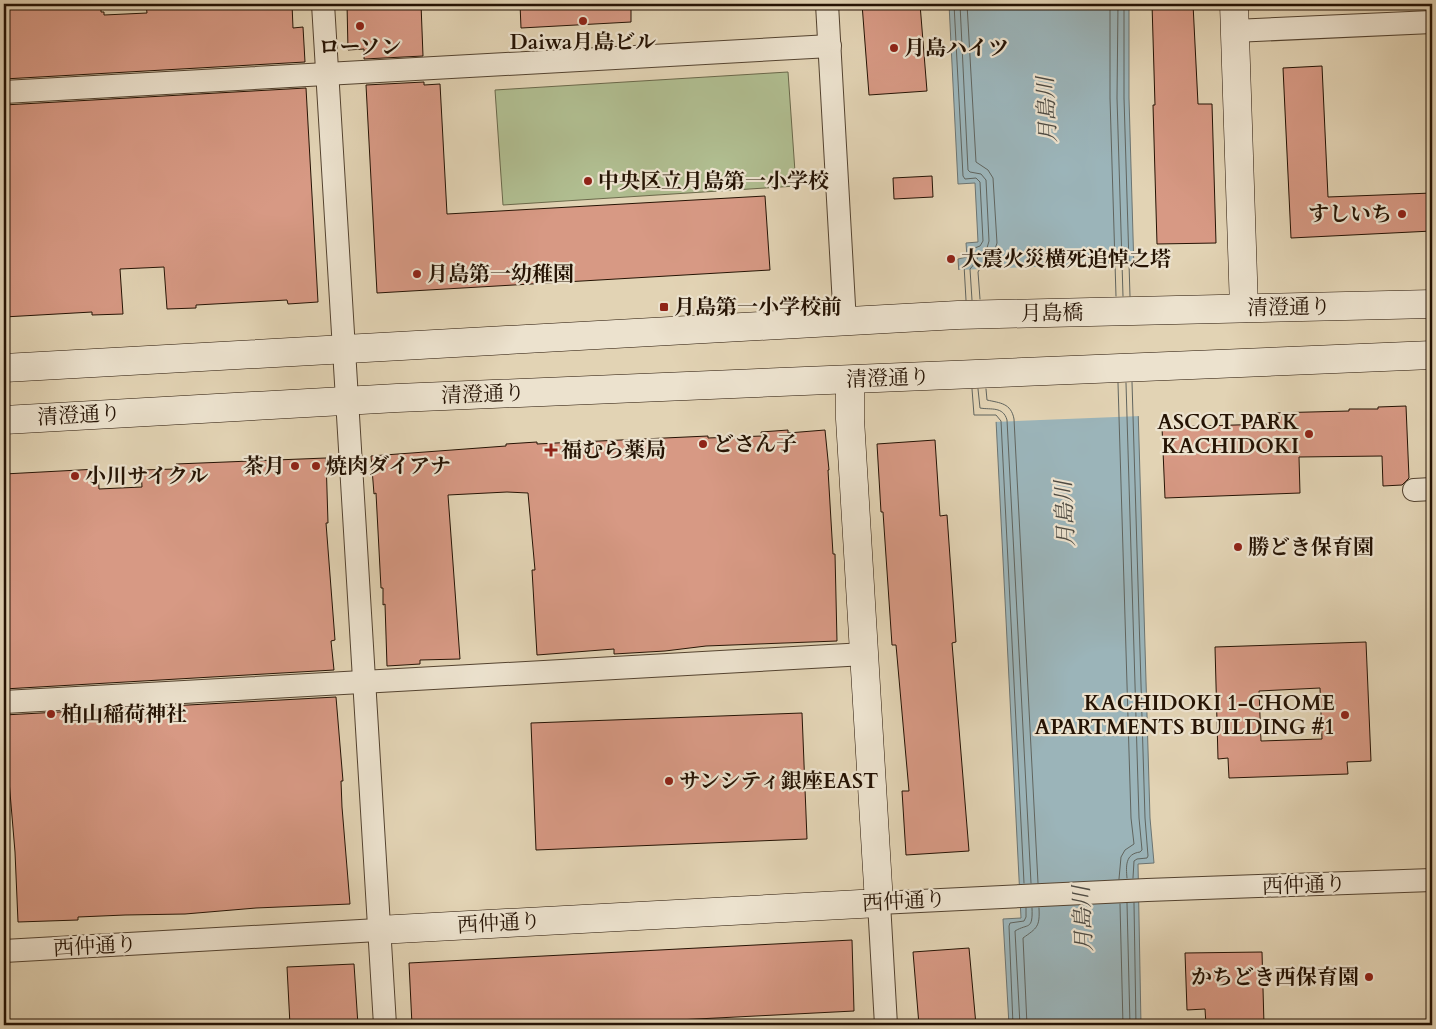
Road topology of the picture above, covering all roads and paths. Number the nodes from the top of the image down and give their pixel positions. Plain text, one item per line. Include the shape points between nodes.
1 (323, 4) edge
2 (827, 4) edge
3 (1234, 4) edge
4 (1432, 22) edge
5 (1234, 31) junction
6 (830, 46) junction
7 (327, 74) junction
8 (4, 92) edge
9 (1432, 304) edge
10 (1244, 308) junction
11 (1146, 311) joint
12 (845, 323) junction
13 (343, 349) junction
14 (1432, 355) edge
15 (4, 368) edge
16 (850, 380) junction
17 (346, 400) junction
18 (4, 420) edge
19 (865, 654) junction
20 (363, 682) junction
21 (4, 702) edge
22 (1432, 880) edge
23 (879, 903) junction
24 (378, 930) junction
25 (4, 951) edge
26 (385, 1025) edge
27 (886, 1025) edge

1 - 7 street
2 - 6 street
3 - 5 main road
4 - 5 street
5 - 10 main road
6 - 7 street
6 - 12 street
7 - 8 street
7 - 13 street
9 - 10 main road, 清澄通り
10 - 11 main road, 清澄通り
11 - 12 main road, 月島橋 via 958,315
12 - 13 main road
13 - 15 main road
13 - 17 street
14 - 16 main road, 清澄通り
16 - 17 main road, 清澄通り
16 - 19 main road
17 - 18 main road, 清澄通り
17 - 20 street
19 - 20 street
19 - 23 main road
20 - 21 street
20 - 24 street
22 - 23 street, 西仲通り
23 - 24 main road, 西仲通り
23 - 27 street
24 - 25 street, 西仲通り
24 - 26 street

